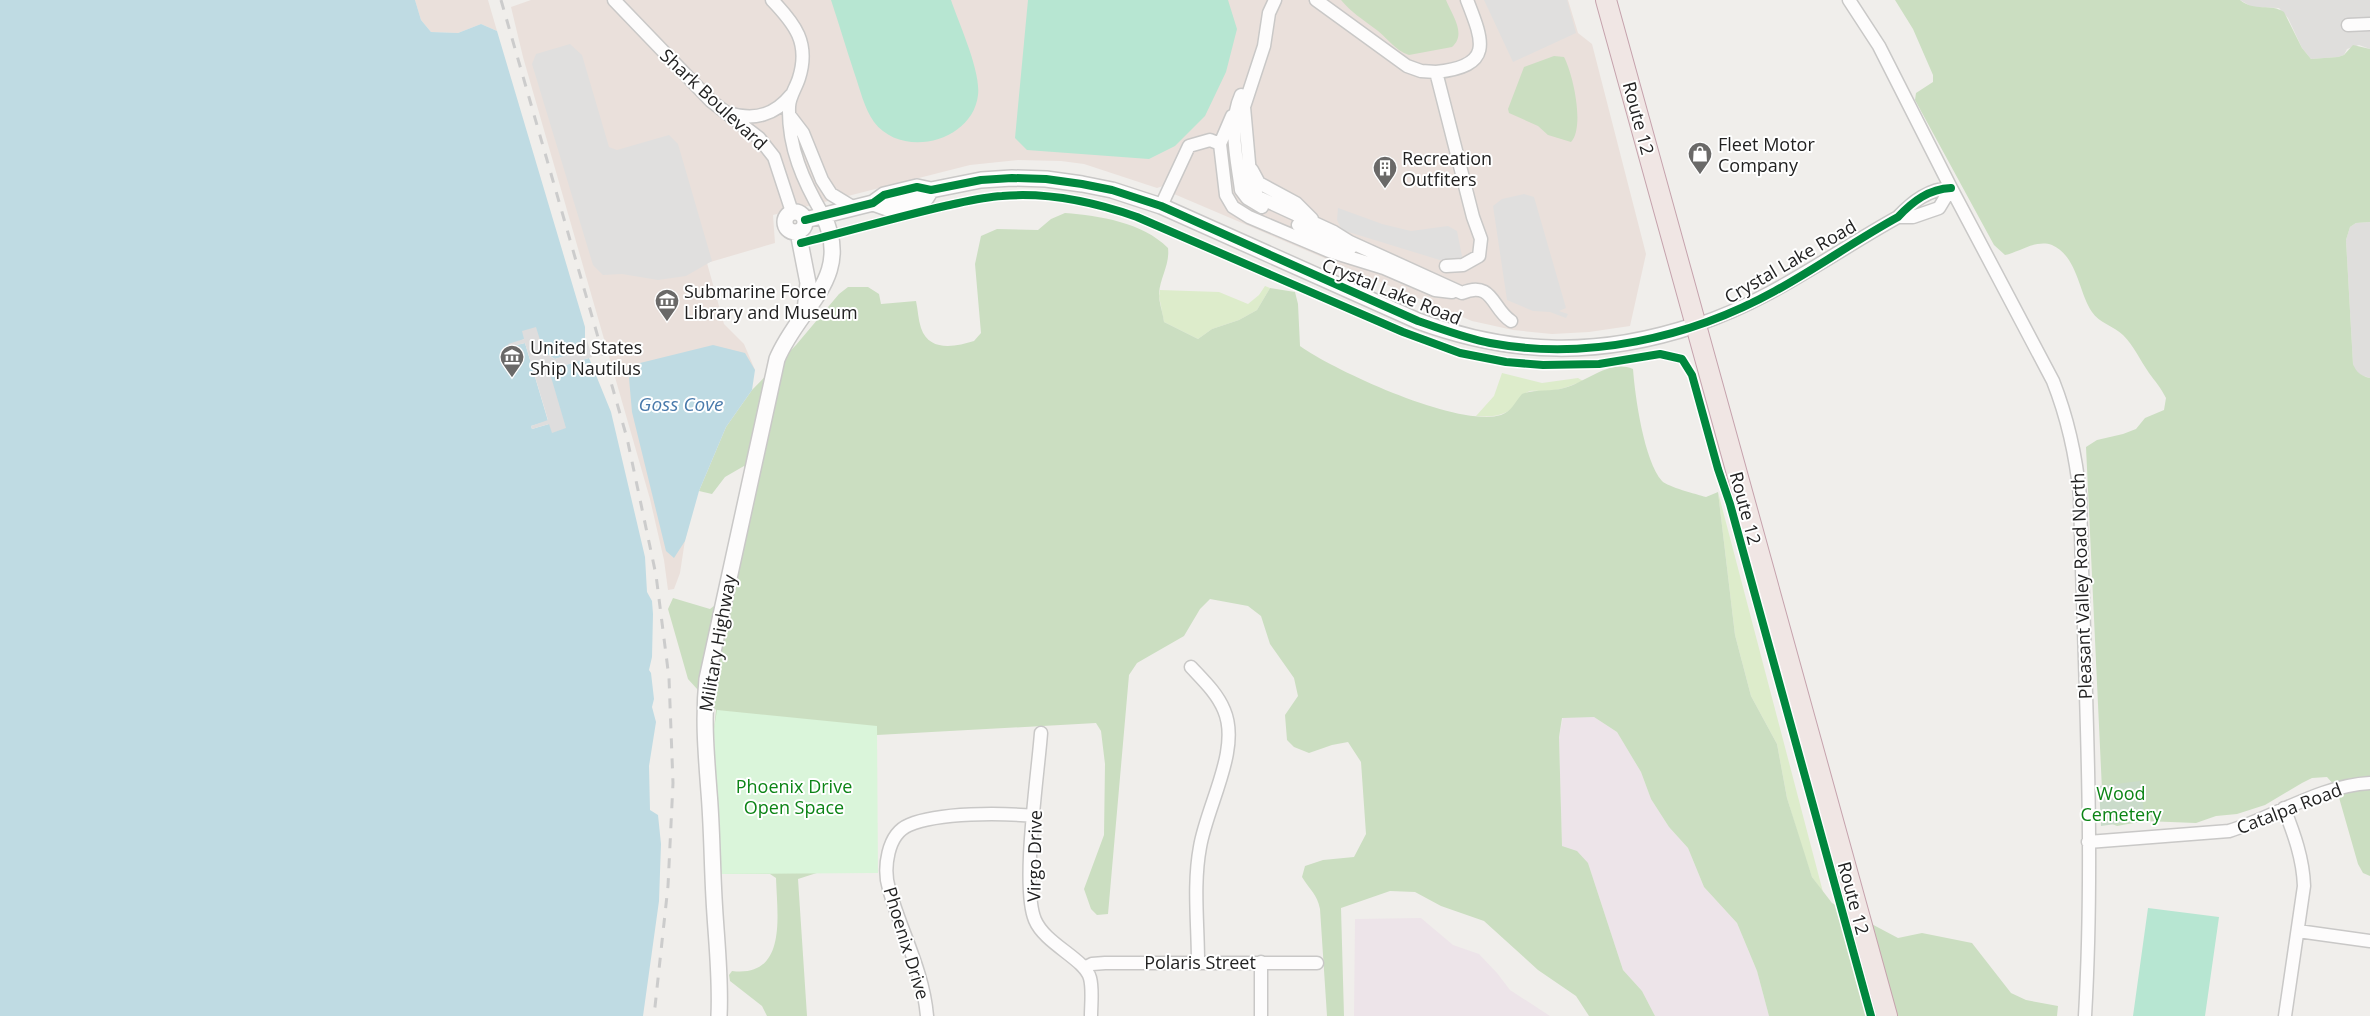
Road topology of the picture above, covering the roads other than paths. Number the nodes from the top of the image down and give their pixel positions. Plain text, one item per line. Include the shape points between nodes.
1 (614, 0) edge
2 (772, 0) edge
3 (1275, 0) edge
4 (1316, 0) edge
5 (1467, 0) edge
6 (1606, 0) edge
7 (1849, 0) edge
8 (2370, 24) edge
9 (2348, 25) dead end
10 (1260, 58) junction
11 (1436, 72) junction
12 (791, 95) junction
13 (1236, 106) junction
14 (724, 112) junction
15 (790, 116) junction
16 (1228, 124) junction
17 (1220, 144) junction
18 (1950, 188) junction
19 (1161, 206) junction
20 (854, 208) junction
21 (792, 212) joint
22 (823, 216) junction
23 (1898, 217) junction
24 (1265, 224) junction
25 (802, 226) junction
26 (1446, 266) dead end
27 (1462, 292) junction
28 (805, 311) junction
29 (1511, 321) dead end
30 (1696, 325) junction
31 (1191, 667) dead end
32 (1041, 733) dead end
33 (2370, 782) edge
34 (2284, 808) junction
35 (1034, 816) junction
36 (2088, 842) junction
37 (2298, 931) junction
38 (2370, 941) edge
39 (1198, 962) junction
40 (1261, 962) junction
41 (1317, 963) dead end
42 (1084, 968) junction
43 (718, 1016) edge
44 (928, 1016) edge
45 (1091, 1016) edge
46 (1261, 1016) edge
47 (1886, 1016) edge
48 (2085, 1016) edge
49 (2284, 1016) edge

1 - 14 street, Shark Boulevard
2 - 12 street via 798,31 801,43 801,67
3 - 10 street via 1269,13
4 - 11 street via 1407,66
5 - 11 street via 1481,34 1478,54 1468,65
6 - 30 highway, Route 12
7 - 18 street, Pleasant Valley Road North via 1879,46
8 - 9 street
10 - 13 street
10 - 27 street via 1244,107 1251,185 1258,197
11 - 26 street via 1480,239 1479,256 1463,265
12 - 14 street via 773,112 757,117 740,117
12 - 15 street
13 - 16 street
13 - 27 street via 1233,122 1242,190 1247,198 1342,246
14 - 21 street, Shark Boulevard via 759,138 774,157
15 - 20 street via 803,133 831,194
15 - 22 street via 792,148
16 - 17 street
16 - 24 street via 1234,192 1238,202
17 - 19 street via 1210,140 1189,146
17 - 24 street via 1226,196 1230,204
18 - 23 street, Crystal Lake Road via 1936,189 1910,204
18 - 23 street, Crystal Lake Road via 1939,208 1913,217
18 - 36 street, Pleasant Valley Road North via 2053,382 2074,444 2080,496
19 - 20 street, Crystal Lake Road via 1112,190 1046,179 981,180 931,190 917,187 884,195 873,204
19 - 30 street, Crystal Lake Road via 1418,321 1490,343 1553,349 1591,348 1638,341
20 - 22 street, Crystal Lake Road
21 - 25 street via 786,216 785,224 790,231
22 - 25 street, Crystal Lake Road
22 - 28 street, Military Highway via 834,246 832,264 826,281
23 - 30 street, Crystal Lake Road via 1776,291 1725,316
24 - 27 street via 1435,290
25 - 28 street, Military Highway via 808,283
27 - 29 street via 1474,289 1489,295
28 - 43 street, Military Highway via 785,340 777,359 706,687 704,742 721,982
30 - 47 highway, Route 12
31 - 39 street via 1212,689 1224,710 1230,742 1199,848
32 - 35 street, Virgo Drive
33 - 34 street, Catalpa Road via 2307,798
34 - 36 street, Catalpa Road via 2229,831
34 - 37 street via 2304,869
35 - 42 street, Virgo Drive via 1030,874 1035,919 1043,933
35 - 44 street, Phoenix Drive via 946,817 908,825 895,837 886,872 889,889 919,970
36 - 48 street, Pleasant Valley Road North
37 - 38 street
37 - 49 street
39 - 40 street, Polaris Street
39 - 42 street, Polaris Street via 1092,964
40 - 41 street, Polaris Street
40 - 46 street
42 - 45 street via 1090,977

